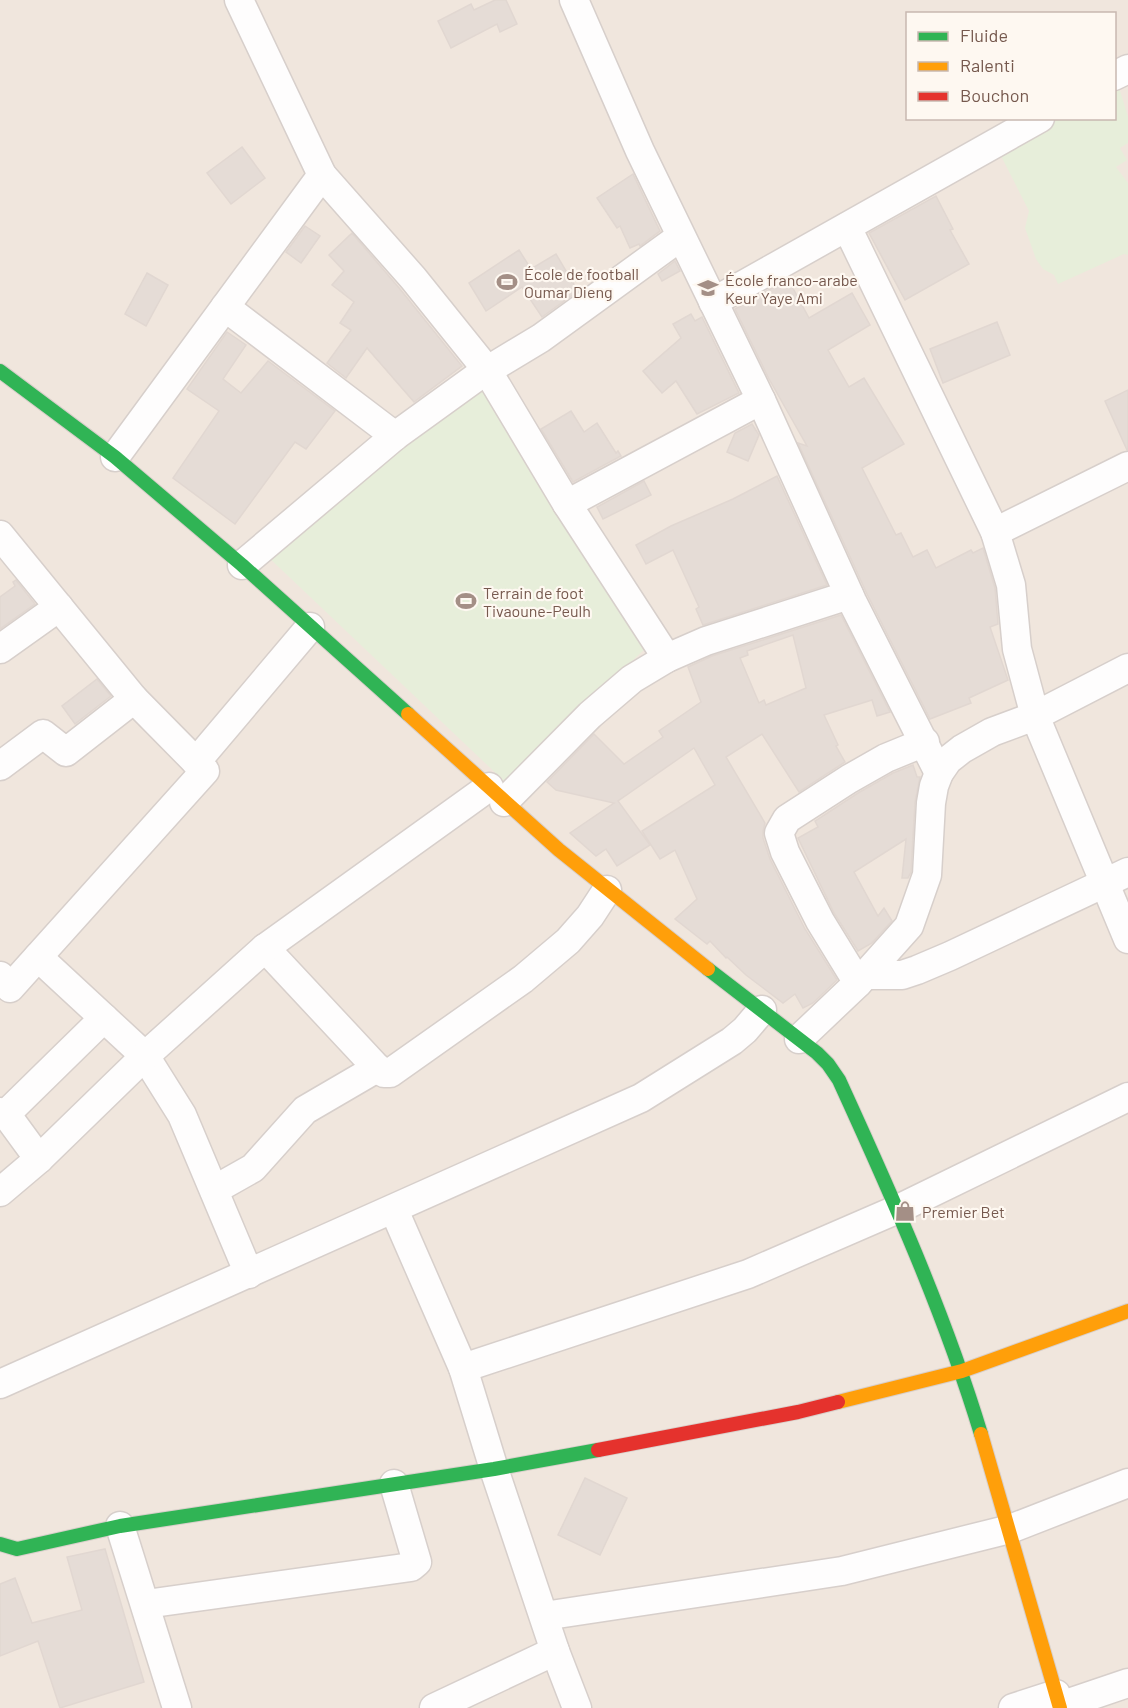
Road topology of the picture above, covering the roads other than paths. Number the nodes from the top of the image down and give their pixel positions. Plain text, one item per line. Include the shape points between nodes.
1 (239, 0) edge
2 (579, 1) edge
3 (1036, 120) edge
4 (322, 175) junction
5 (847, 227) junction
6 (680, 237) junction
7 (712, 302) junction
8 (225, 307) junction
9 (487, 370) junction
10 (0, 371) edge
11 (761, 400) junction
12 (395, 436) junction
13 (115, 456) junction
14 (1128, 466) edge
15 (567, 504) junction
16 (995, 532) junction
17 (0, 535) edge
18 (242, 566) junction
19 (849, 595) junction
20 (59, 607) junction
21 (310, 627) junction
22 (0, 649) edge
23 (667, 658) junction
24 (1128, 668) edge
25 (134, 699) junction
26 (1035, 716) junction
27 (925, 742) junction
28 (196, 762) junction
29 (0, 766) edge
30 (939, 773) junction
31 (497, 795) junction
32 (1116, 878) edge
33 (607, 890) junction
34 (1128, 939) edge
35 (265, 948) junction
36 (38, 957) junction
37 (0, 976) edge
38 (862, 979) junction
39 (762, 1010) junction
40 (104, 1018) junction
41 (799, 1039) junction
42 (145, 1056) junction
43 (377, 1068) junction
44 (1128, 1096) edge
45 (3, 1113) edge
46 (39, 1159) junction
47 (214, 1190) junction
48 (0, 1192) edge
49 (898, 1209) junction
50 (394, 1210) junction
51 (249, 1274) junction
52 (1128, 1311) edge
53 (463, 1368) junction
54 (962, 1371) junction
55 (0, 1384) edge
56 (494, 1469) junction
57 (394, 1484) junction
58 (1128, 1484) edge
59 (120, 1526) junction
60 (1010, 1529) junction
61 (6, 1550) edge
62 (146, 1604) junction
63 (544, 1616) junction
64 (555, 1651) junction
65 (1128, 1683) edge
66 (1059, 1703) edge
67 (177, 1708) edge
68 (434, 1708) edge
69 (577, 1708) edge
70 (1013, 1708) edge

1 - 4 street
2 - 6 street
3 - 5 street
4 - 8 street
4 - 9 street
5 - 7 street
5 - 16 street
6 - 7 street
6 - 9 street via 541,338
7 - 11 street
8 - 12 street
8 - 13 street
9 - 12 street
9 - 15 street
10 - 13 street
11 - 15 street
11 - 19 street
12 - 18 street
13 - 18 street
14 - 16 street
15 - 23 street
16 - 26 street via 1011,585 1017,649
17 - 20 street
18 - 21 street
19 - 23 street via 706,641
19 - 27 street
20 - 22 street
20 - 25 street
21 - 28 street
21 - 31 street
23 - 31 street via 632,679
24 - 26 street
25 - 28 street
25 - 29 street via 66,752 43,734
26 - 30 street via 962,748
26 - 32 street
27 - 30 street
27 - 38 street via 849,779 787,819 779,833 820,921
28 - 36 street via 205,771
30 - 38 street via 931,803 927,875 920,898 909,926
31 - 33 street
31 - 35 street
32 - 34 street
32 - 38 street via 917,970
33 - 39 street
33 - 43 street via 568,941 523,980 390,1073 384,1074
35 - 42 street
35 - 43 street
36 - 37 street via 10,988
36 - 40 street
38 - 41 street
39 - 41 street
39 - 50 street via 732,1041 640,1098
40 - 42 street
40 - 45 street
41 - 49 street via 835,1072
42 - 46 street
42 - 47 street via 182,1115
43 - 47 street via 305,1110 253,1168
44 - 49 street
45 - 46 street
46 - 48 street
47 - 51 street
49 - 53 street via 748,1274
49 - 54 street
50 - 51 street
50 - 53 street
51 - 55 street
52 - 54 street
53 - 56 street
54 - 56 street via 798,1412
54 - 60 street
56 - 57 street
56 - 63 street
57 - 59 street
57 - 62 street via 417,1562 411,1567
58 - 60 street
59 - 61 street
59 - 62 street
60 - 63 street via 842,1571
60 - 66 street
62 - 67 street
63 - 64 street
64 - 68 street
64 - 69 street
65 - 66 street
66 - 70 street

